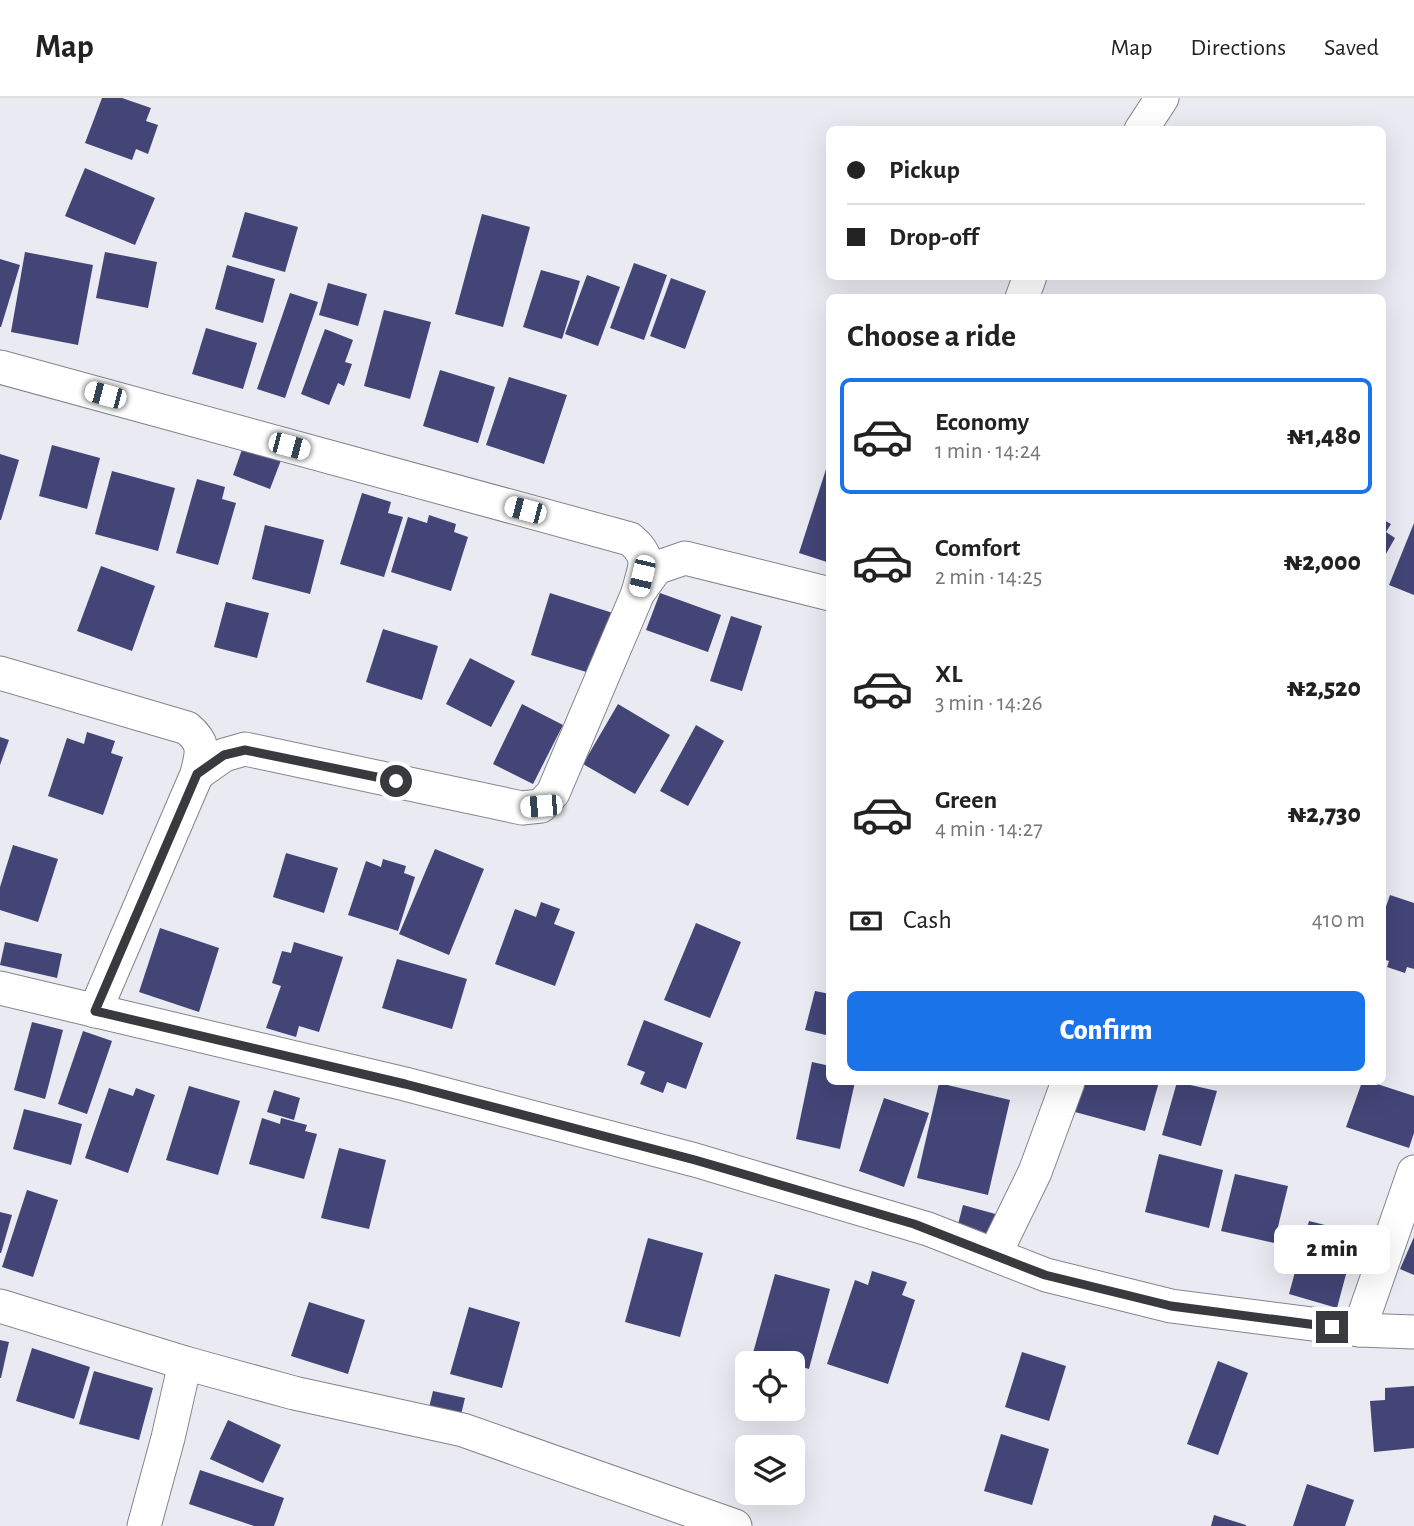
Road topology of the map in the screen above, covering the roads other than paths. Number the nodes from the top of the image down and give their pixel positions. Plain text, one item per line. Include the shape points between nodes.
1 (1162, 98) edge
2 (1144, 126) edge
3 (0, 367) edge
4 (638, 593) junction
5 (826, 593) edge
6 (0, 673) edge
7 (197, 774) junction
8 (0, 988) edge
9 (95, 1011) junction
10 (1067, 1085) edge
11 (1414, 1172) edge
12 (995, 1254) junction
13 (0, 1306) edge
14 (1359, 1330) junction
15 (1414, 1332) edge
16 (185, 1363) junction
17 (144, 1526) edge
18 (735, 1526) edge

1 - 2 street
3 - 4 street via 630,539 643,550 645,560
4 - 5 street via 656,568 685,558
4 - 7 street via 553,793 541,806 522,808 245,750 224,755
6 - 7 street via 187,728 198,737 202,751
7 - 9 street
8 - 9 street
9 - 12 street via 405,1084 695,1160 909,1223
10 - 12 street via 1035,1172
11 - 14 street
12 - 14 street via 1045,1275 1171,1306
13 - 16 street
14 - 15 street
16 - 17 street
16 - 18 street via 294,1393 463,1430

